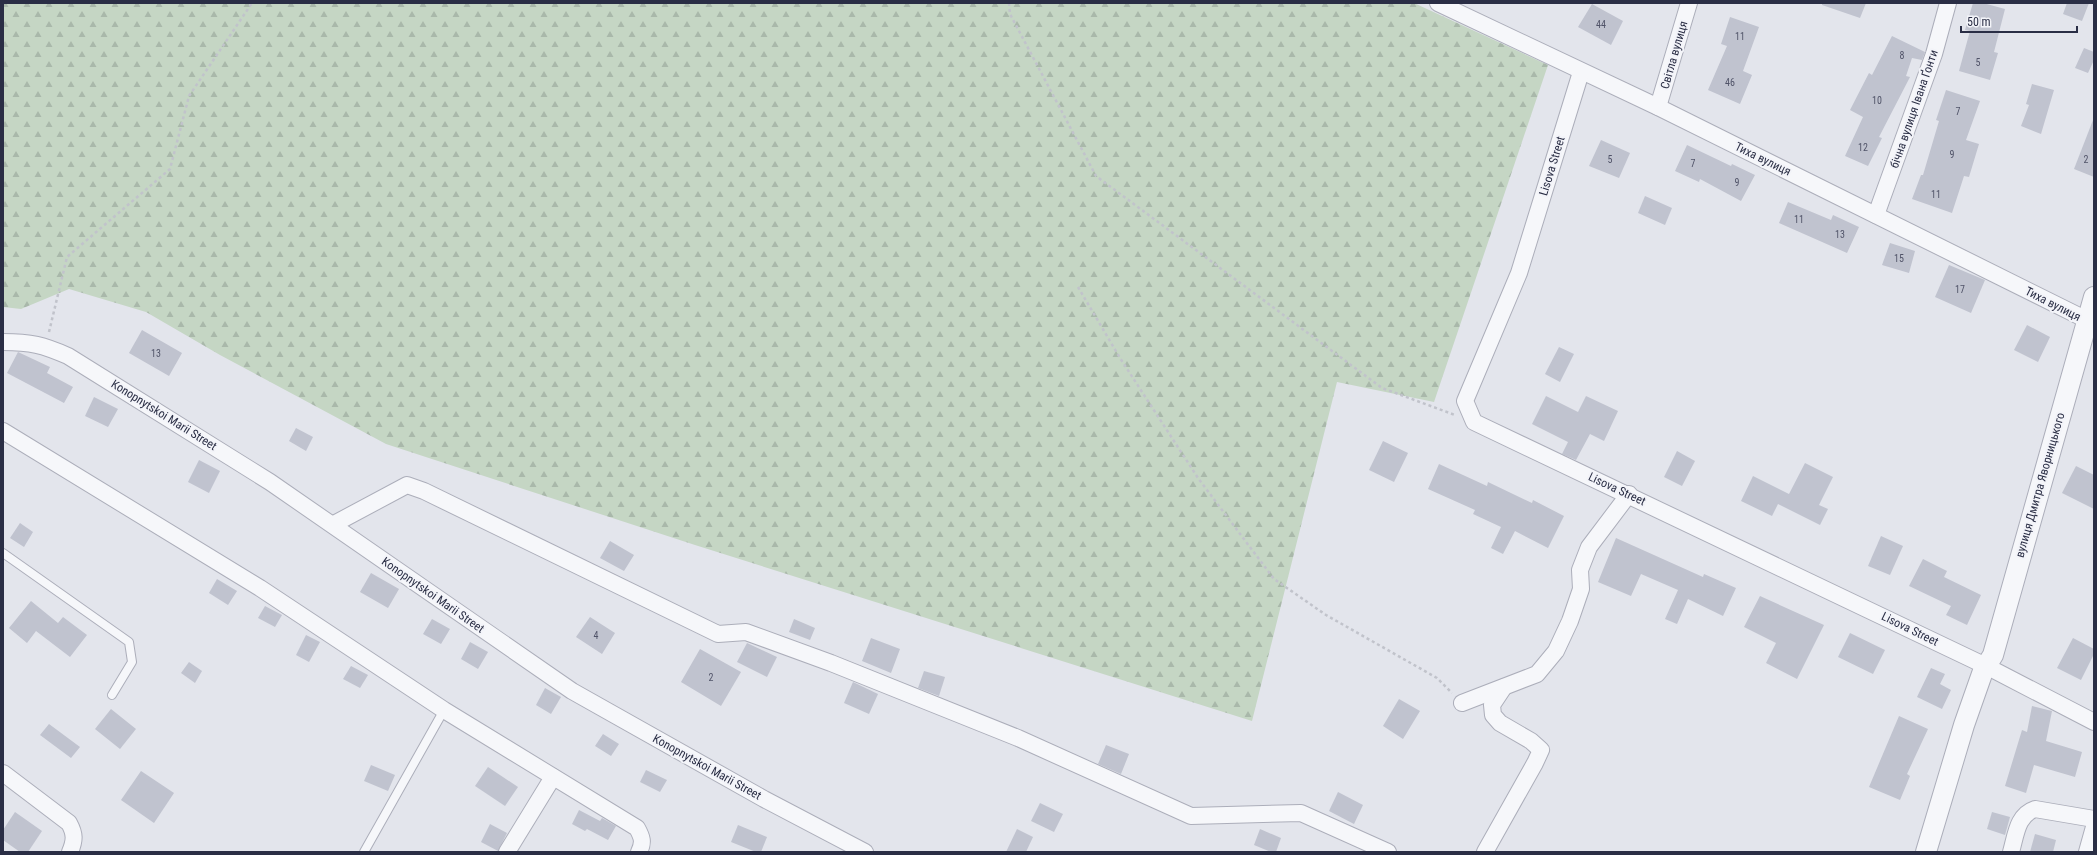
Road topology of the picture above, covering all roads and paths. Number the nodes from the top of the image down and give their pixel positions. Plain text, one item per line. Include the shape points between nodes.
1 (252, 3) edge
2 (1009, 3) edge
3 (1438, 3) edge
4 (1689, 3) edge
5 (1948, 3) edge
6 (1581, 72) junction
7 (1658, 107) junction
8 (1876, 215) junction
9 (1078, 287) dead end
10 (2094, 297) edge
11 (2090, 322) edge
12 (3, 342) edge
13 (45, 346) junction
14 (1474, 422) junction
15 (3, 431) edge
16 (1629, 494) junction
17 (334, 524) junction
18 (3, 552) edge
19 (1985, 668) junction
20 (1504, 687) junction
21 (112, 695) dead end
22 (1462, 703) joint
23 (444, 710) junction
24 (2094, 722) edge
25 (3, 773) edge
26 (552, 777) junction
27 (2094, 819) edge
28 (2094, 827) edge
29 (70, 852) edge
30 (364, 852) edge
31 (507, 852) edge
32 (639, 852) edge
33 (865, 852) edge
34 (1388, 852) edge
35 (1485, 852) edge
36 (1926, 852) edge
37 (2011, 852) edge
38 (2087, 852) edge

1 - 13 path via 189,96 170,169 68,257
2 - 14 path via 1010,14 1096,176 1382,388
3 - 6 street, Тиха вулиця
4 - 7 street, Світла вулиця
5 - 8 street, бічна вулиця Івана Ґонти via 1934,54
6 - 7 street, Тиха вулиця
6 - 14 street, Lisova Street via 1519,273 1465,401
7 - 8 street, Тиха вулиця
8 - 11 street, Тиха вулиця
9 - 22 path via 1120,358 1198,478 1274,579 1326,615 1437,678
10 - 11 street, вулиця Дмитра Яворницького
11 - 19 street, вулиця Дмитра Яворницького via 1992,655
12 - 13 street, Konopnytskoi Marii Street via 30,342
13 - 17 street, Konopnytskoi Marii Street via 68,356 150,406
14 - 16 street, Lisova Street
15 - 23 street via 260,588
16 - 19 street, Lisova Street
16 - 20 street via 1589,547 1580,570 1580,589 1570,621 1556,651 1537,674
17 - 33 street, Konopnytskoi Marii Street via 428,593 572,691 764,799
17 - 34 street via 407,485 718,634 746,632 831,663 1018,738 1191,816 1302,813
18 - 21 lane via 129,642 132,662
19 - 24 street, Lisova Street
19 - 36 street, вулиця Дмитра Яворницького via 1964,725
20 - 22 street
20 - 35 street via 1492,705 1493,715 1500,723 1531,741 1541,750
23 - 26 street
23 - 30 lane
25 - 29 street via 62,815 69,823 74,832
26 - 31 street
26 - 32 street via 637,828 642,836 642,847
27 - 37 street via 2035,809 2021,818
28 - 38 street

